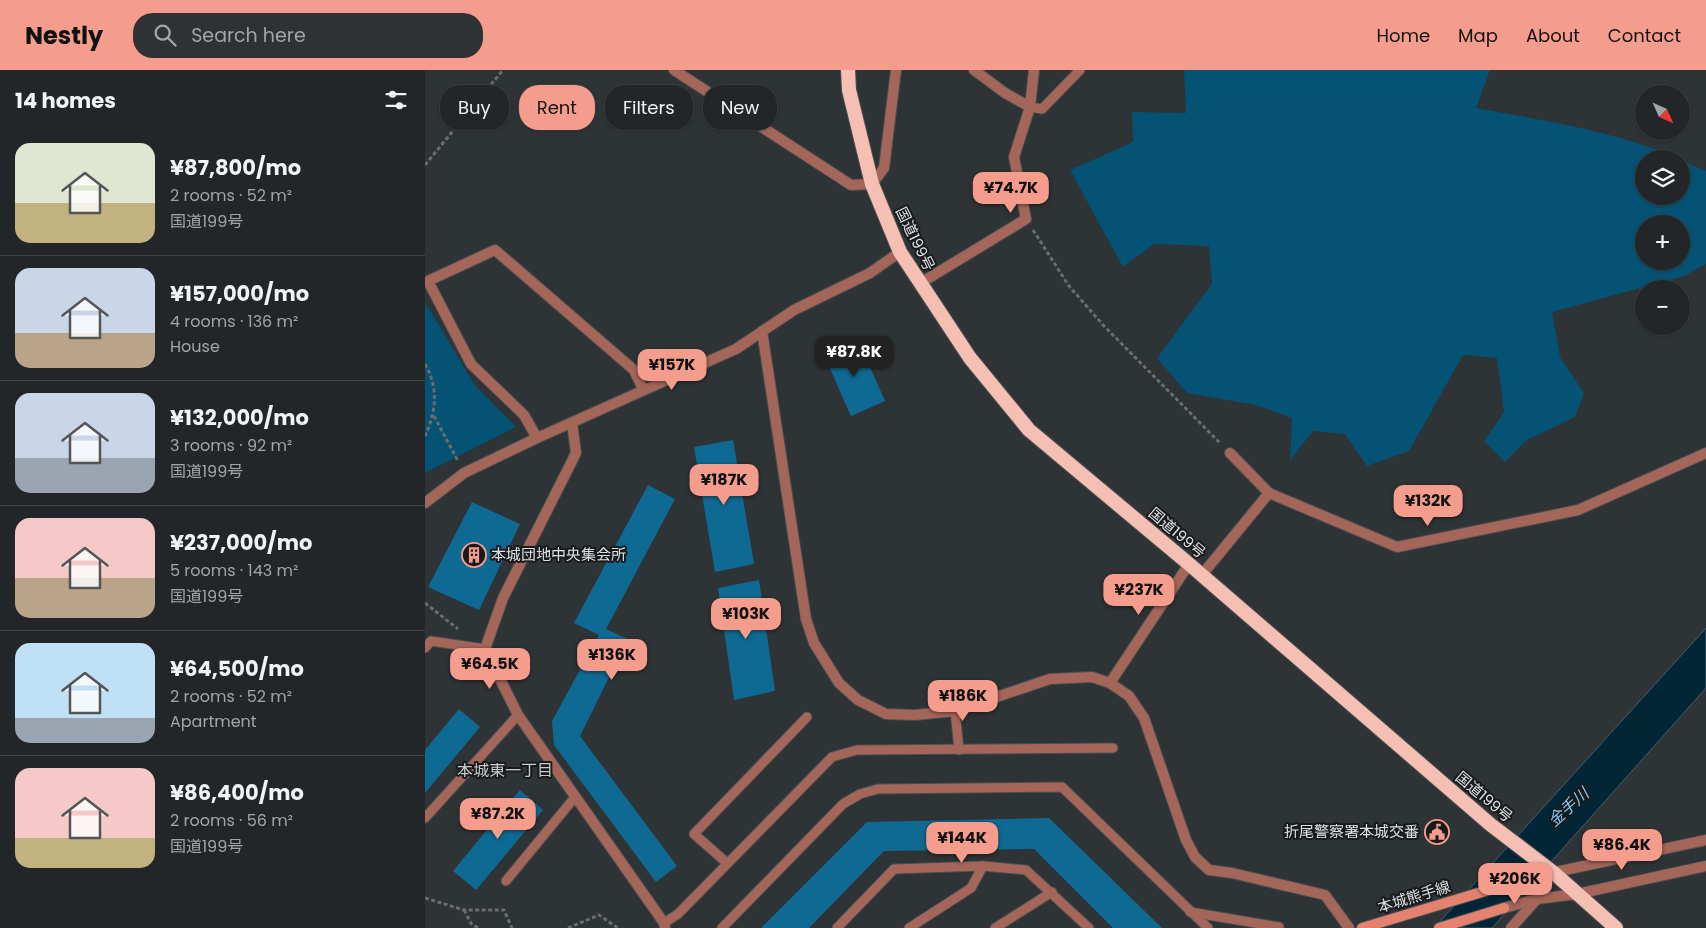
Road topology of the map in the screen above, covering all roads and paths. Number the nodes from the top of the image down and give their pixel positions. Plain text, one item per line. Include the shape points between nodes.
1 (503, 70) edge
2 (674, 70) edge
3 (848, 70) edge
4 (896, 70) edge
5 (974, 70) edge
6 (1034, 70) edge
7 (1080, 70) edge
8 (1030, 107) junction
9 (425, 165) edge
10 (872, 184) junction
11 (1026, 219) junction
12 (900, 252) junction
13 (919, 284) junction
14 (763, 331) junction
15 (425, 364) edge
16 (643, 389) junction
17 (434, 416) junction
18 (572, 422) junction
19 (425, 436) edge
20 (537, 438) junction
21 (1230, 453) joint
22 (1706, 453) edge
23 (463, 473) junction
24 (1269, 494) junction
25 (425, 503) edge
26 (1189, 564) junction
27 (1201, 576) junction
28 (425, 604) edge
29 (460, 630) dead end
30 (425, 648) edge
31 (485, 649) junction
32 (1110, 682) junction
33 (955, 711) junction
34 (518, 716) junction
35 (807, 717) dead end
36 (1113, 748) dead end
37 (959, 750) junction
38 (575, 797) junction
39 (425, 818) edge
40 (1706, 840) edge
41 (727, 863) junction
42 (983, 866) junction
43 (1706, 866) edge
44 (1554, 872) junction
45 (1532, 877) joint
46 (506, 881) dead end
47 (1052, 892) junction
48 (1577, 894) junction
49 (425, 898) edge
50 (1537, 899) junction
51 (1504, 908) joint
52 (464, 910) junction
53 (1189, 911) junction
54 (664, 926) edge
55 (1279, 927) dead end
56 (479, 928) edge
57 (512, 928) edge
58 (568, 928) edge
59 (618, 928) edge
60 (722, 928) edge
61 (837, 928) edge
62 (909, 928) edge
63 (995, 928) edge
64 (1089, 928) edge
65 (1207, 928) edge
66 (1349, 928) edge
67 (1362, 928) edge
68 (1439, 928) edge
69 (1511, 928) edge
70 (1616, 928) edge

1 - 9 path
2 - 10 street via 851,185
3 - 10 highway, 国道199号 via 849,90
4 - 10 street via 883,168
5 - 8 street
6 - 8 street
7 - 8 lane via 1042,109
8 - 11 street via 1014,157
10 - 12 highway, 国道199号
11 - 13 street
11 - 21 path via 1069,286 1104,326
12 - 13 highway, 国道199号
12 - 14 street via 870,273 794,310
13 - 26 highway, 国道199号 via 970,358 1029,430
14 - 16 street via 736,349
14 - 33 street via 807,619 814,642 839,683 859,700 886,714
15 - 17 path via 434,389
16 - 18 street
16 - 20 street via 634,370 495,250 428,282 471,364 524,414
17 - 19 path
17 - 23 path
18 - 20 street
18 - 31 street via 576,453 503,598
20 - 23 street
21 - 24 street
22 - 24 street via 1579,510 1397,547
23 - 25 street
24 - 27 street
26 - 27 highway, 国道199号
26 - 32 street
27 - 44 highway, 国道199号 via 1491,826
28 - 29 path
30 - 31 lane via 431,641
31 - 34 street
32 - 33 street via 1092,677 1050,679
32 - 66 street via 1129,696 1144,718 1186,840 1195,857 1209,870 1325,895
33 - 37 lane
34 - 38 street
34 - 39 lane
35 - 41 lane via 694,834
36 - 37 lane
37 - 41 lane via 857,750 832,757
38 - 46 lane
38 - 54 street
40 - 44 street
41 - 54 lane
42 - 47 lane via 1025,870
42 - 61 lane via 894,869
42 - 62 lane via 971,888
43 - 48 street
44 - 45 street
44 - 48 highway, 国道199号
45 - 67 main road, 本城熊手線
47 - 63 lane
47 - 64 lane
48 - 50 street
48 - 70 highway, 国道199号
49 - 52 path
50 - 51 street
50 - 69 street
51 - 68 main road
52 - 56 path
52 - 57 path via 503,910
53 - 55 lane
53 - 60 lane via 1062,786 878,789 859,794 843,804
53 - 65 lane
58 - 59 path via 599,915

